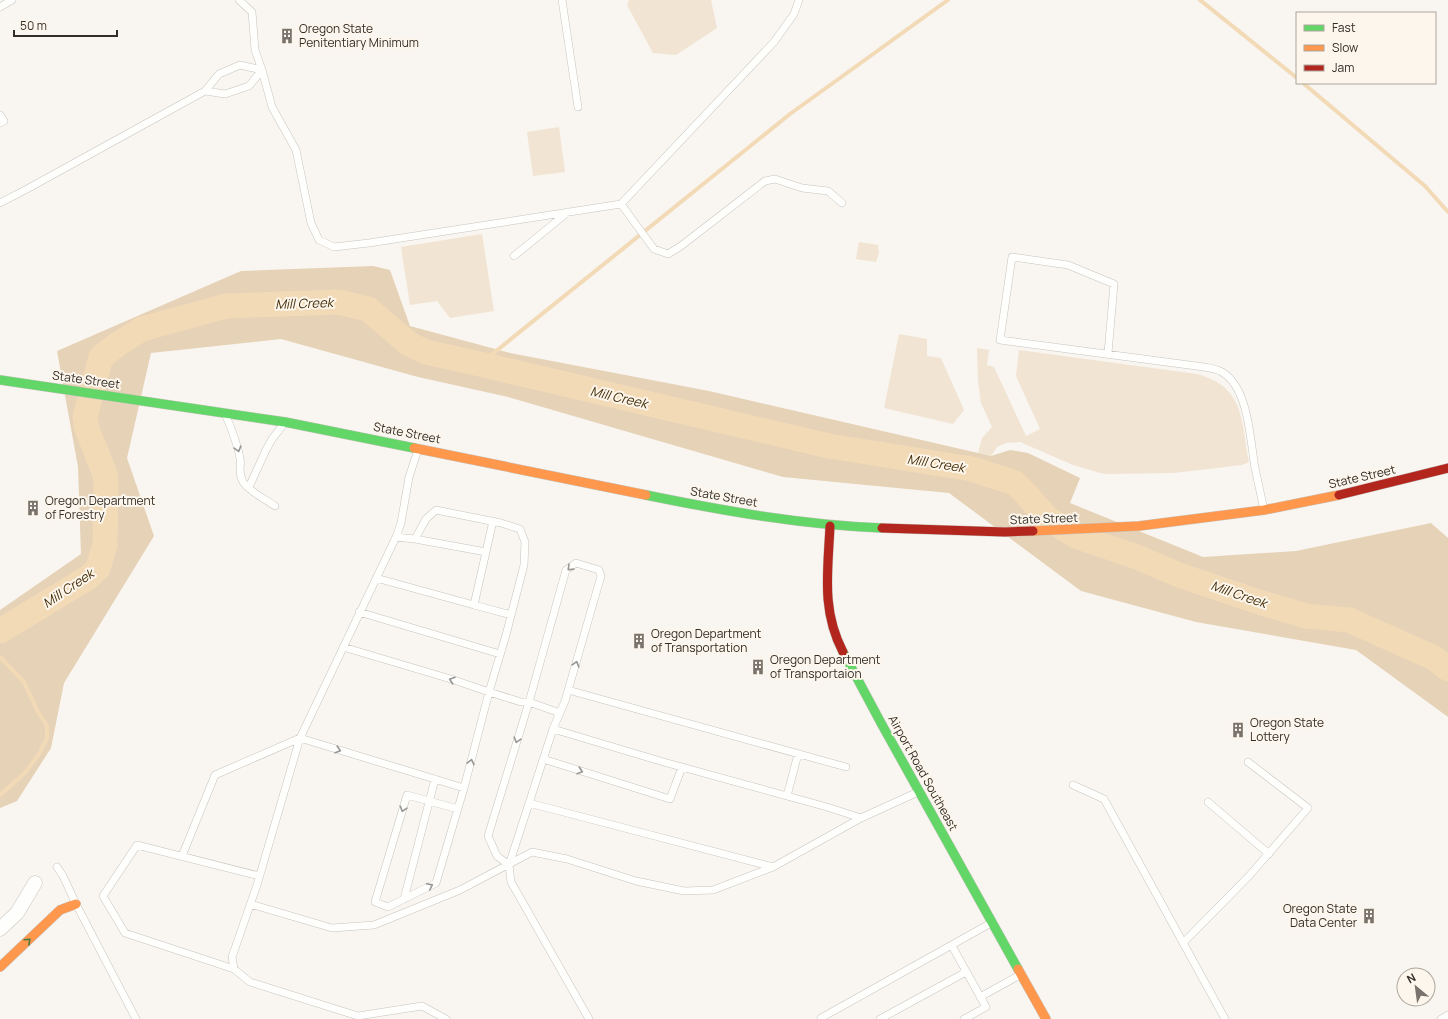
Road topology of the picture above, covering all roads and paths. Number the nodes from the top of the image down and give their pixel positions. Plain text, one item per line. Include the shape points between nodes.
1 (12, 0) edge
2 (239, 0) edge
3 (562, 0) edge
4 (799, 0) edge
5 (0, 6) edge
6 (262, 70) junction
7 (205, 91) junction
8 (578, 107) dead end
9 (0, 203) edge
10 (842, 203) dead end
11 (621, 204) junction
12 (568, 212) junction
13 (514, 256) dead end
14 (1108, 353) junction
15 (0, 380) edge
16 (225, 412) junction
17 (285, 422) junction
18 (418, 448) junction
19 (1448, 468) edge
20 (249, 487) junction
21 (275, 506) dead end
22 (1264, 510) junction
23 (493, 521) junction
24 (830, 526) junction
25 (396, 537) junction
26 (415, 539) junction
27 (486, 552) junction
28 (376, 578) junction
29 (474, 605) junction
30 (359, 612) junction
31 (511, 615) junction
32 (343, 647) junction
33 (500, 654) junction
34 (568, 690) junction
35 (489, 692) junction
36 (529, 702) junction
37 (560, 713) junction
38 (553, 729) junction
39 (300, 738) junction
40 (798, 754) junction
41 (543, 759) junction
42 (1248, 762) dead end
43 (682, 767) junction
44 (846, 767) dead end
45 (435, 779) junction
46 (1073, 784) dead end
47 (464, 788) junction
48 (920, 791) junction
49 (787, 796) junction
50 (429, 801) junction
51 (1208, 802) dead end
52 (529, 803) junction
53 (458, 809) junction
54 (861, 818) junction
55 (1269, 854) junction
56 (182, 856) junction
57 (509, 865) junction
58 (57, 867) dead end
59 (773, 867) junction
60 (259, 876) junction
61 (35, 883) dead end
62 (404, 899) junction
63 (76, 904) junction
64 (250, 904) junction
65 (993, 922) junction
66 (0, 929) edge
67 (1183, 943) junction
68 (952, 946) junction
69 (0, 967) edge
70 (234, 969) junction
71 (966, 972) junction
72 (1022, 974) junction
73 (980, 997) junction
74 (1448, 1015) edge
75 (136, 1019) edge
76 (446, 1019) edge
77 (589, 1019) edge
78 (822, 1019) edge
79 (880, 1019) edge
80 (964, 1019) edge
81 (1046, 1019) edge
82 (1225, 1019) edge
83 (1441, 1019) edge

1 - 5 lane
2 - 6 lane via 252,12 255,50
3 - 8 lane
4 - 11 lane via 794,14 774,42
6 - 7 lane via 249,86 225,94
6 - 7 lane via 240,65 219,74
6 - 12 lane via 272,107 296,150 311,224 319,240 334,247
7 - 9 lane
10 - 11 lane via 828,191 802,188 775,179 765,181 668,254 654,249
11 - 12 lane
12 - 13 lane
14 - 14 lane via 1000,340 1012,257 1068,265 1114,284
14 - 22 lane via 1204,367 1222,372 1232,382 1240,394 1249,426
15 - 16 main road, State Street
16 - 17 main road, State Street
16 -> 20 lane via 241,459 239,470 243,482
17 - 18 main road, State Street
17 - 20 lane via 269,444
18 - 24 main road, State Street via 640,494
18 - 25 lane
19 - 22 main road, State Street via 1363,490
20 - 21 lane
22 - 24 main road, State Street via 1139,526 1094,529 1005,532
23 - 26 lane via 436,510 426,519
23 - 27 lane
23 - 31 lane via 520,529 525,542 524,565
24 - 48 main road, Airport Road Southeast via 827,594 835,636
25 - 26 lane
25 - 28 lane
26 - 27 lane
27 - 29 lane
28 - 29 lane
28 - 30 lane
29 - 31 lane
30 - 32 lane
30 - 33 lane
31 - 33 lane
35 -> 32 lane
32 - 39 lane
33 - 35 lane
34 -> 36 lane via 601,576 599,570 576,563 566,570
34 - 37 lane
34 - 40 lane
35 - 36 lane
47 -> 35 lane
36 - 37 lane
36 -> 57 lane via 488,836 498,856
37 - 38 lane
38 - 41 lane
38 - 43 lane
39 -> 45 lane
39 - 56 lane via 215,775
39 - 60 lane
40 - 44 lane
40 - 49 lane
41 -> 43 lane via 670,799
41 - 52 lane
42 - 55 lane via 1308,808
43 - 49 lane
45 - 47 lane
45 - 50 lane
46 - 67 lane via 1104,799
47 - 53 lane
48 - 54 lane
48 - 65 main road, Airport Road Southeast
49 - 54 lane
50 - 53 lane
50 - 62 lane
50 -> 62 lane via 406,795 375,902 388,907
51 - 55 lane
52 - 57 lane
52 - 59 lane
62 -> 53 lane via 436,883
54 - 59 lane
55 - 67 lane
56 - 60 lane
56 - 70 lane via 137,845 103,896 125,933
57 - 59 lane via 532,852 567,859 636,881 684,891 712,890
57 - 64 lane via 460,890 374,925 332,928
57 - 77 lane via 511,882
58 - 63 lane
60 - 64 lane
61 - 66 street via 17,913
69 -> 63 main road via 60,910
63 - 75 lane
64 - 70 lane via 232,957
65 - 68 lane
65 - 72 main road, Airport Road Southeast
67 - 82 lane
68 - 71 lane
68 - 78 lane
70 - 76 lane via 250,982 358,1016 422,1006
71 - 73 lane
71 - 79 lane
72 - 73 lane
72 - 81 main road, Airport Road Southeast
73 - 80 lane via 986,1007
74 - 83 lane

